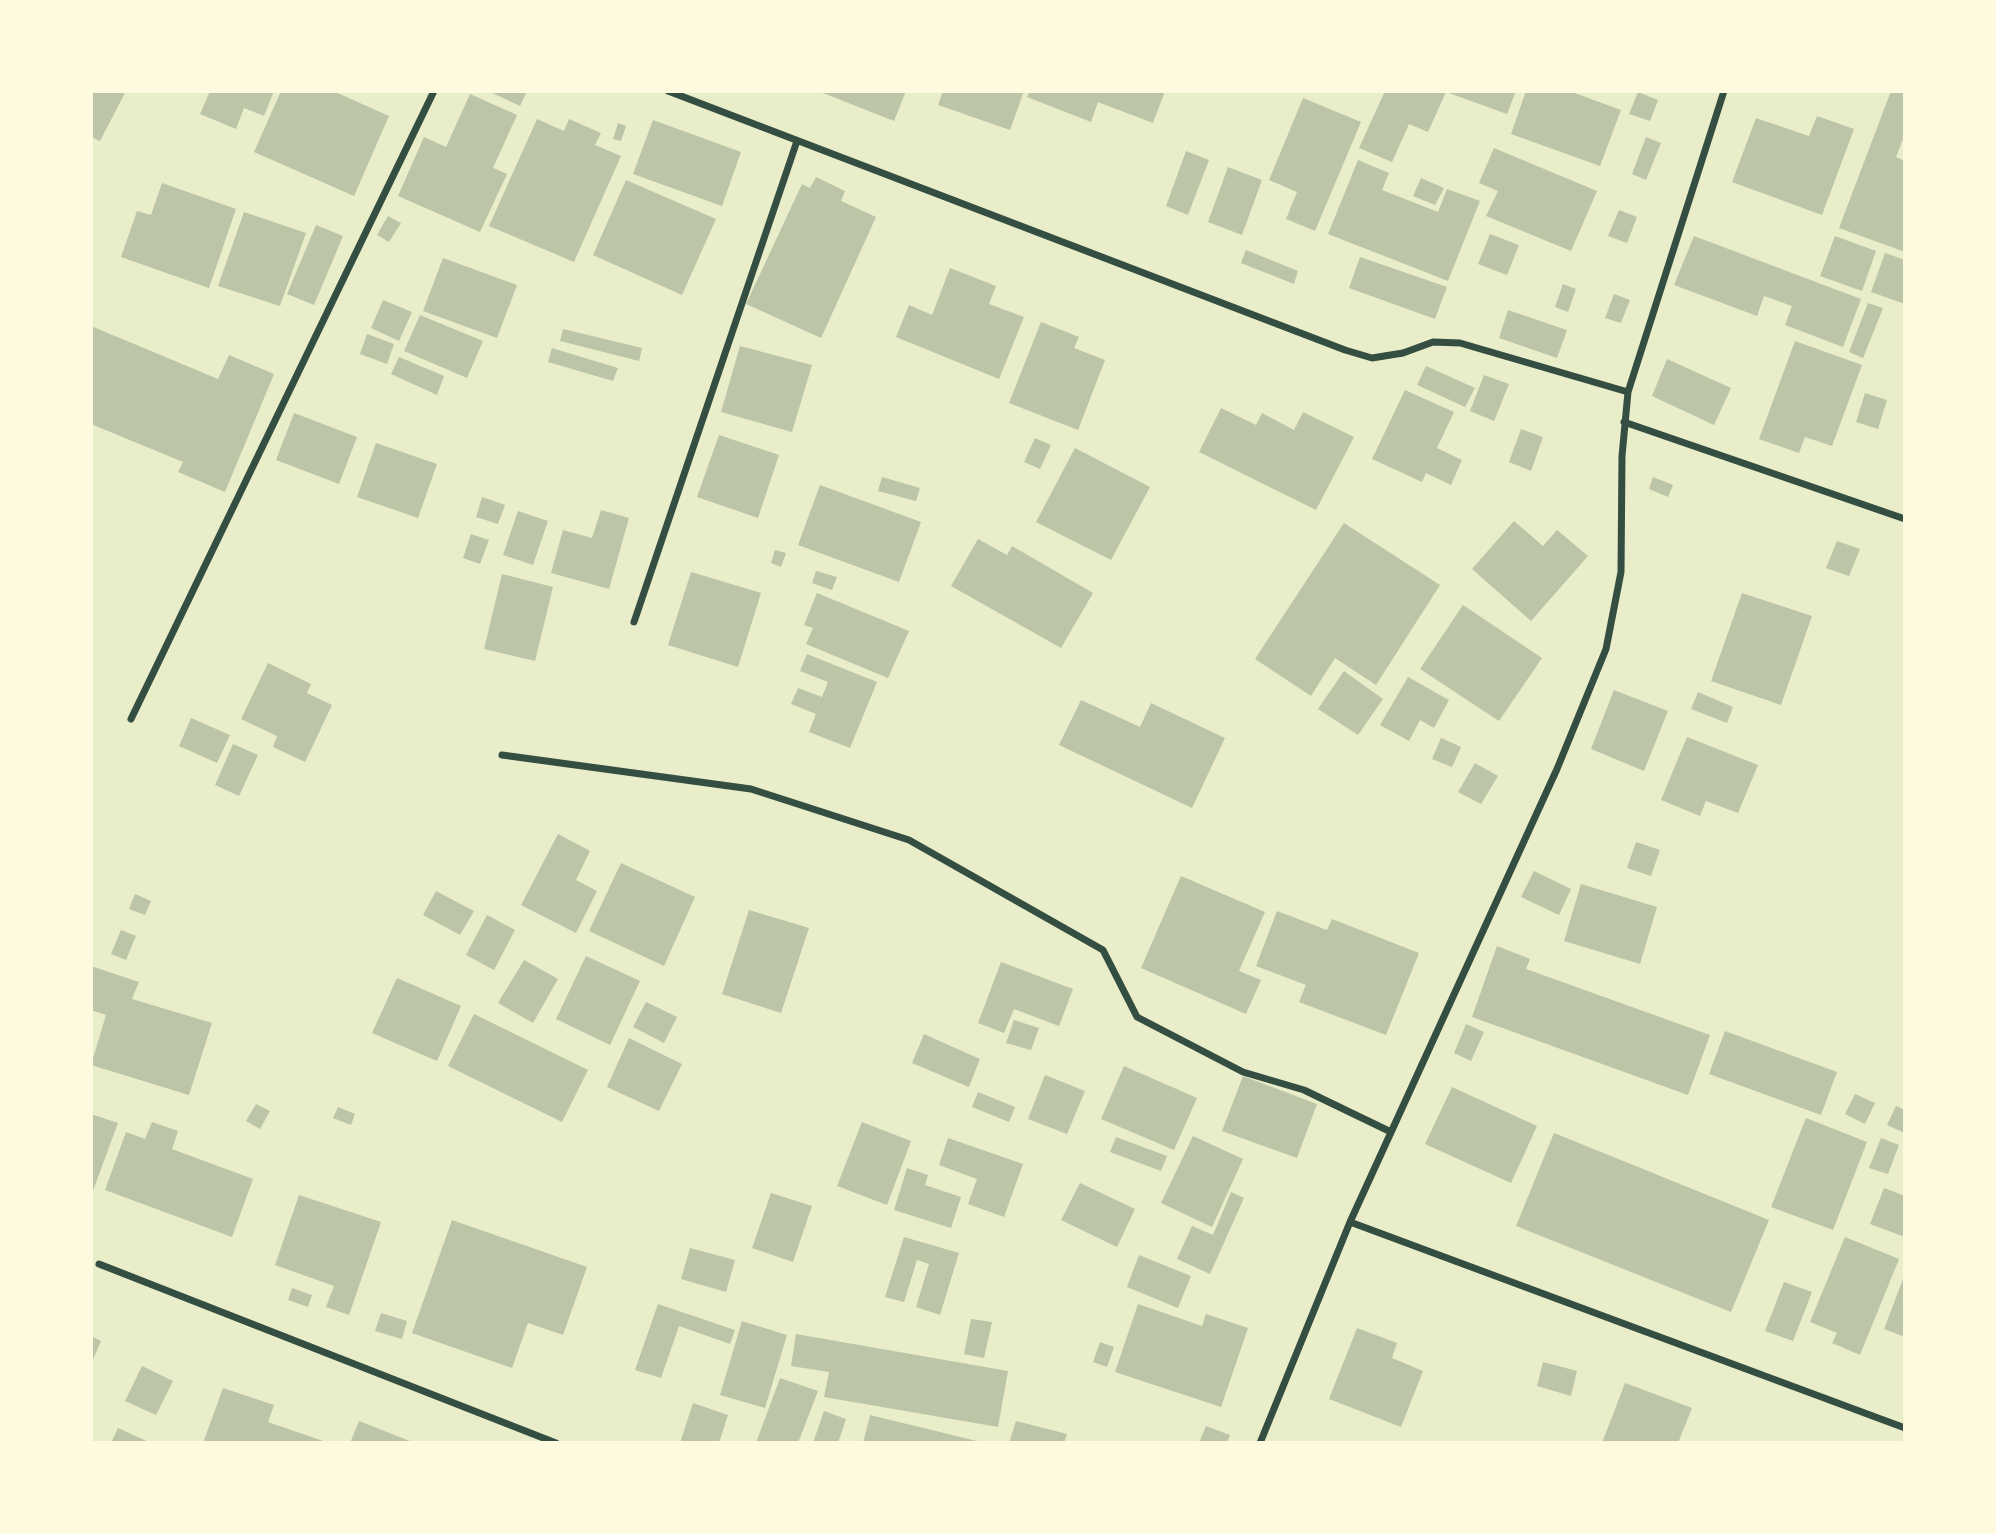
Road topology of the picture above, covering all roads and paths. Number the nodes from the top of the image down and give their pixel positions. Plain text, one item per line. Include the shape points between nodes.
1 (434, 91) edge
2 (668, 91) edge
3 (1724, 91) edge
4 (797, 141) junction
5 (1628, 392) junction
6 (1625, 422) junction
7 (1905, 519) edge
8 (634, 622) dead end
9 (131, 719) dead end
10 (502, 755) dead end
11 (1391, 1132) junction
12 (1350, 1222) junction
13 (99, 1264) dead end
14 (1905, 1428) edge
15 (556, 1443) edge
16 (1260, 1443) edge

1 - 9 street
2 - 4 street
3 - 5 street
4 - 5 street via 1345,350 1372,358 1433,342 1460,343
4 - 8 street
5 - 6 street
6 - 7 street
6 - 11 street via 1621,572 1606,649 1557,769
10 - 11 street via 751,789 909,840 1104,950 1137,1017 1243,1072 1304,1090
11 - 12 street
12 - 14 street
12 - 16 street
13 - 15 street

